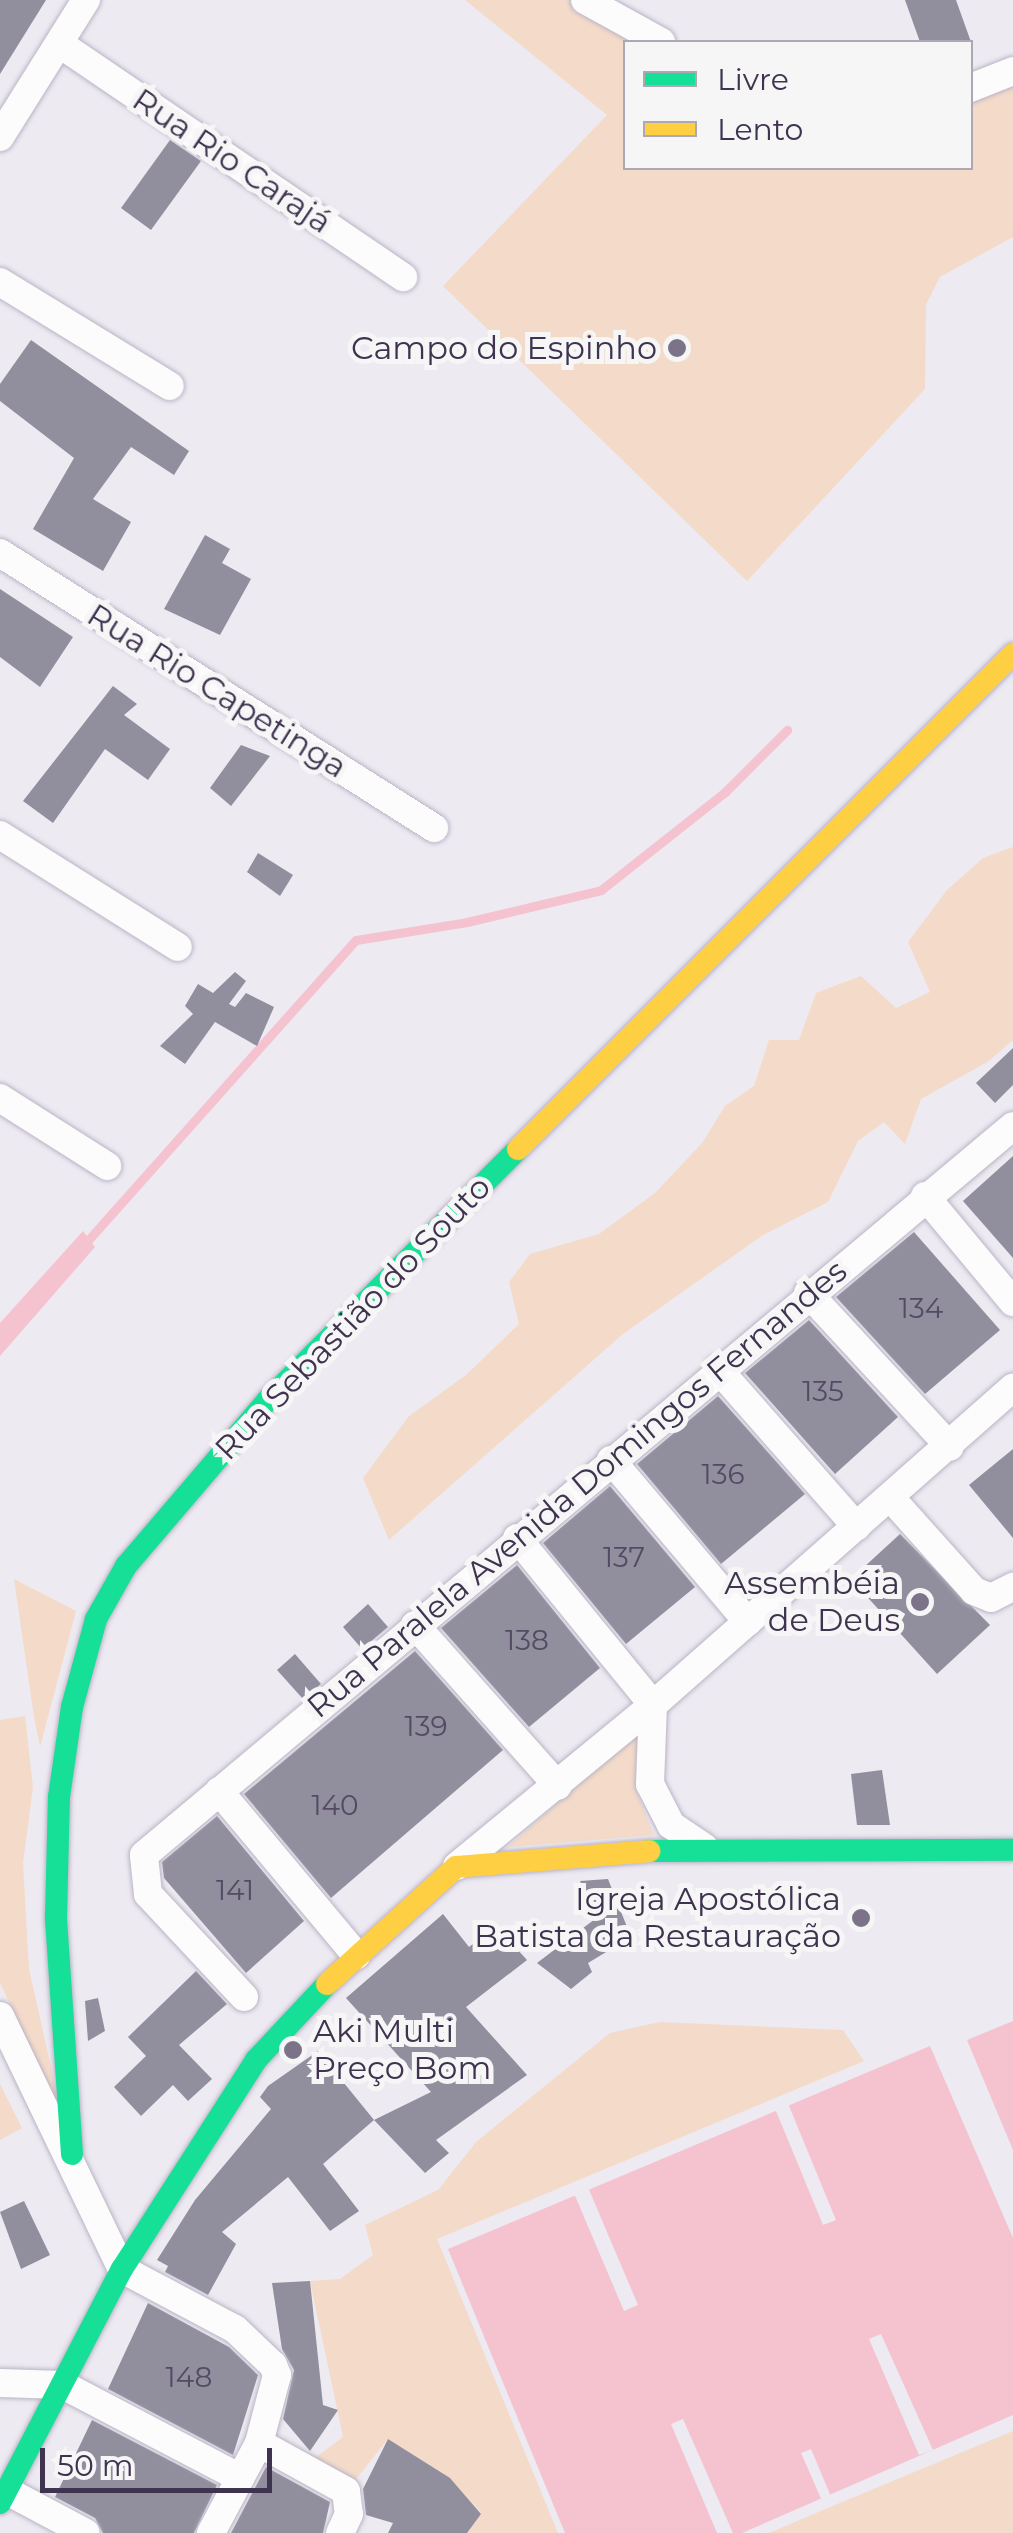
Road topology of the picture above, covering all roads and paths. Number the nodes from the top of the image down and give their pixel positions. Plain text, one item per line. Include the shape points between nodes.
1 (86, 0) edge
2 (585, 0) edge
3 (657, 40) edge
4 (60, 44) junction
5 (1013, 71) edge
6 (973, 87) edge
7 (0, 138) edge
8 (404, 277) dead end
9 (0, 282) edge
10 (170, 386) dead end
11 (0, 554) edge
12 (1013, 654) edge
13 (434, 828) dead end
14 (0, 835) edge
15 (178, 947) dead end
16 (0, 1098) edge
17 (1013, 1126) edge
18 (107, 1166) dead end
19 (925, 1196) junction
20 (808, 1293) junction
21 (1013, 1302) edge
22 (718, 1369) junction
23 (1013, 1388) edge
24 (950, 1447) junction
25 (611, 1460) junction
26 (890, 1498) junction
27 (856, 1527) junction
28 (518, 1538) junction
29 (1002, 1592) edge
30 (748, 1622) junction
31 (415, 1625) junction
32 (653, 1705) junction
33 (558, 1786) junction
34 (219, 1791) junction
35 (706, 1847) junction
36 (1013, 1850) edge
37 (456, 1867) junction
38 (356, 1955) junction
39 (244, 1997) dead end
40 (0, 2016) edge
41 (72, 2154) junction
42 (122, 2268) junction
43 (0, 2383) edge
44 (63, 2385) junction
45 (259, 2443) junction
46 (240, 2478) junction
47 (3, 2497) edge
48 (86, 2533) edge
49 (211, 2533) edge
50 (340, 2533) edge

1 - 4 street
2 - 3 street
4 - 7 street
4 - 8 street, Rua Rio Carajá
5 - 6 street
9 - 10 street
11 - 13 street, Rua Rio Capetinga
12 - 41 street, Rua Sebastião do Souto via 268,1400 126,1566 96,1619 72,1707 59,1798 56,1917
14 - 15 street
16 - 18 street
17 - 19 street, Rua Paralela Avenida Domingos Fernandes
19 - 20 street, Rua Paralela Avenida Domingos Fernandes
19 - 21 street
20 - 22 street, Rua Paralela Avenida Domingos Fernandes
20 - 24 street
22 - 25 street, Rua Paralela Avenida Domingos Fernandes
22 - 27 street
23 - 24 street
24 - 26 street
25 - 28 street, Rua Paralela Avenida Domingos Fernandes
25 - 30 street
26 - 27 street
26 - 29 street via 974,1591
27 - 30 street
28 - 31 street, Rua Paralela Avenida Domingos Fernandes
28 - 32 street
30 - 32 street
31 - 33 street
31 - 34 street, Rua Paralela Avenida Domingos Fernandes
32 - 33 street
32 - 35 street via 650,1784 671,1826
33 - 37 street
34 - 38 street
34 - 39 street, Rua Paralela Avenida Domingos Fernandes via 144,1855 148,1894
35 - 36 street
35 - 37 street
37 - 38 street
38 - 42 street via 256,2060
40 - 41 street
41 - 42 street
42 - 44 street
42 - 45 street via 265,2351 277,2375
43 - 44 street
44 - 46 street
44 - 47 street
45 - 46 street
45 - 50 street via 346,2490 350,2514
46 - 49 street
47 - 48 street

